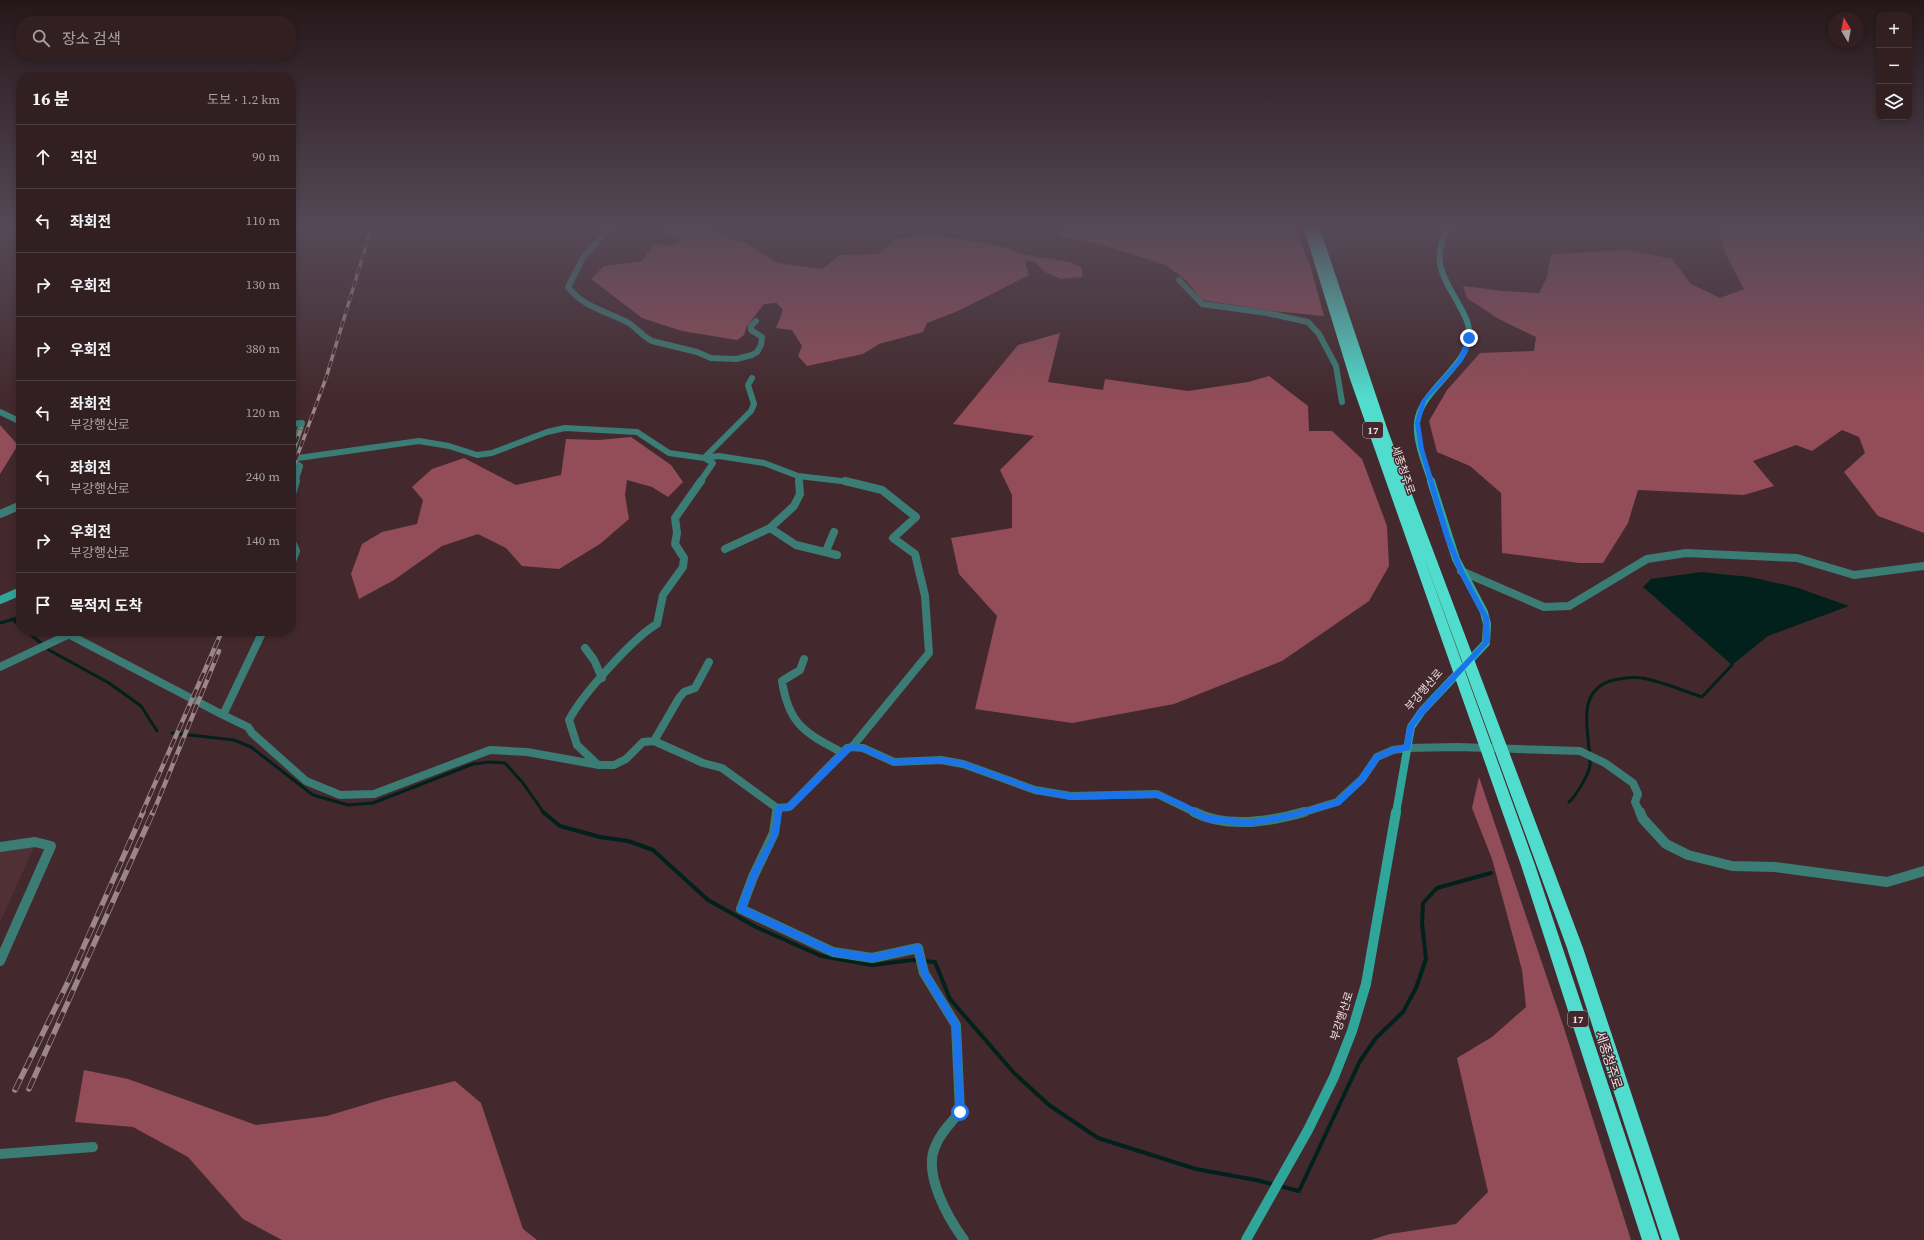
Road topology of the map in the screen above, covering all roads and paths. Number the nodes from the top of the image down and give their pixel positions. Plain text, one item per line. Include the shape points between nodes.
1 (570, 284) edge
2 (1183, 284) edge
3 (1326, 284) edge
4 (1334, 284) edge
5 (1446, 284) edge
6 (756, 321) dead end
7 (752, 378) dead end
8 (1342, 402) dead end
9 (0, 412) edge
10 (16, 420) edge
11 (296, 424) edge
12 (296, 442) edge
13 (296, 457) edge
14 (704, 458) junction
15 (296, 462) edge
16 (300, 466) junction
17 (296, 469) edge
18 (798, 476) junction
19 (296, 480) edge
20 (16, 507) edge
21 (0, 514) edge
22 (770, 528) junction
23 (834, 532) dead end
24 (725, 549) dead end
25 (826, 551) junction
26 (837, 555) dead end
27 (1924, 566) edge
28 (1461, 571) junction
29 (16, 593) edge
30 (0, 600) edge
31 (1451, 630) junction
32 (67, 636) edge
33 (78, 636) edge
34 (261, 636) edge
35 (585, 648) dead end
36 (804, 659) dead end
37 (709, 662) dead end
38 (0, 667) edge
39 (602, 678) junction
40 (223, 715) junction
41 (654, 741) junction
42 (852, 747) junction
43 (1408, 748) junction
44 (843, 753) junction
45 (599, 765) junction
46 (777, 808) junction
47 (0, 847) edge
48 (1924, 871) edge
49 (0, 960) edge
50 (93, 1147) dead end
51 (0, 1154) edge
52 (964, 1240) edge
53 (1246, 1240) edge
54 (1652, 1240) edge
55 (1671, 1240) edge

1 - 6 street via 568,287 572,295 615,318 626,321 647,339 722,360 738,360 755,354 761,346 762,337 751,330
2 - 8 street via 1202,304 1267,313 1308,322 1319,334 1336,366
3 - 31 highway, 세종청주로 / 17 via 1356,379
4 - 31 highway, 세종청주로 / 17
5 - 28 street, 부강행산로 via 1469,326 1469,338 1460,361 1424,401 1417,423 1445,529
7 - 14 street via 748,385 754,404 752,409
9 - 10 street
11 - 12 street via 302,423
13 - 14 street via 419,441 449,446 477,455 492,453 547,432 565,428 637,432 669,453
14 - 18 street via 719,456 764,463
14 - 39 street via 713,463 675,518 675,544 684,558 683,567 663,595 657,624 646,630
15 - 16 street
16 - 17 street
16 - 19 street
18 - 22 street via 800,494 794,506
18 - 42 street via 847,481 882,490 916,517 892,538 915,554 925,596 930,653
20 - 21 street
22 - 24 street
22 - 25 street via 799,546
23 - 25 street
25 - 26 street
27 - 28 street via 1854,575 1797,558 1686,554 1647,559 1569,606 1544,606
28 - 43 street, 부강행산로 via 1486,618 1486,642 1422,710 1411,727
29 - 30 street
31 - 54 highway, 세종청주로 / 17
31 - 55 highway, 세종청주로 / 17 via 1521,801 1575,948
32 - 38 street
33 - 40 street
34 - 40 street
35 - 39 street
36 - 44 street via 804,665 800,670 782,681 785,704 800,727
37 - 41 street via 695,688 684,692 679,698
39 - 45 street via 574,710 569,720 577,745
40 - 45 street via 248,727 306,781 340,795 374,794 490,750 527,752
41 - 45 street via 643,742 626,759 614,765
41 - 46 street via 703,763 722,768
42 - 43 street via 863,748 894,762 941,760 963,764 1035,790 1071,796 1157,794 1206,818 1250,823 1289,816 1337,802 1362,779 1377,757 1393,750
42 - 44 street
43 - 48 street via 1457,747 1582,752 1605,763 1633,783 1638,794 1635,802 1643,819 1666,844 1688,855 1732,866 1775,867 1887,882
43 - 53 street, 부강행산로 via 1366,984 1352,1031 1334,1077 1308,1130
44 - 46 street via 789,807
46 - 52 street via 778,820 773,840 755,873 741,909 833,952 872,958 918,948 924,973 956,1025 960,1112 937,1141 933,1151 933,1170 946,1214
47 - 49 street via 35,842 51,846
50 - 51 street

